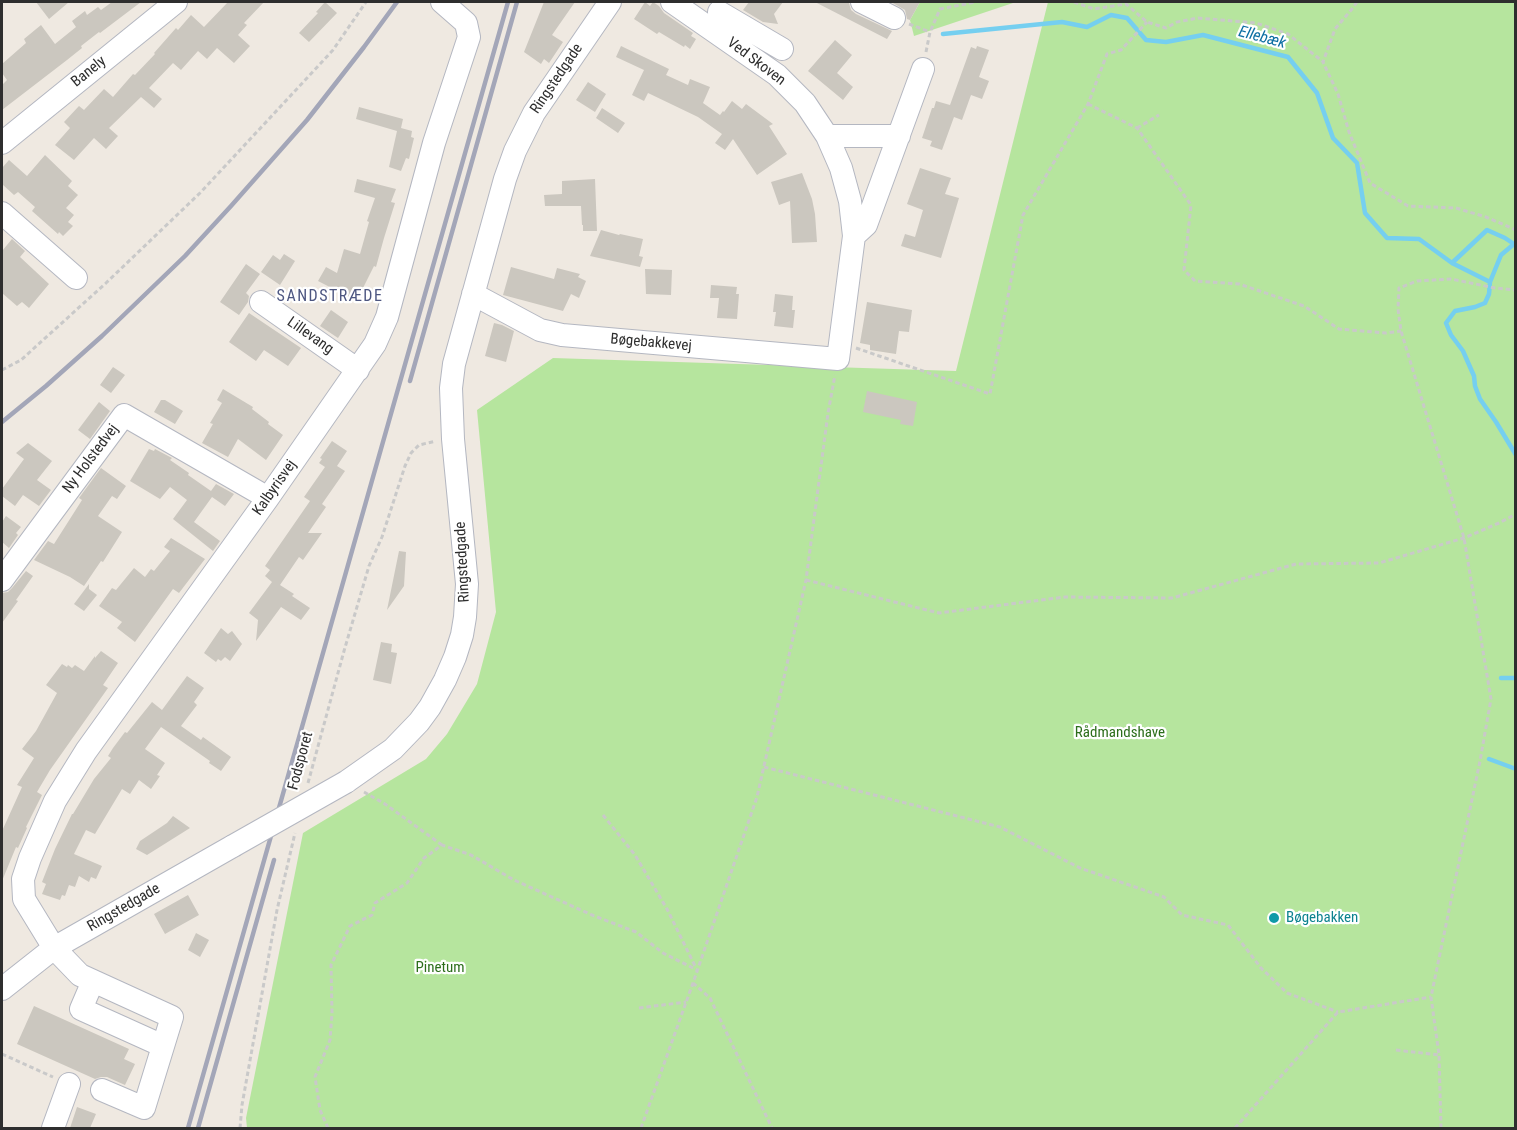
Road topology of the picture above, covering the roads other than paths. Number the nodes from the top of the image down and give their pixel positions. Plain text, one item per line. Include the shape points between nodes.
1 (176, 2) edge
2 (442, 2) edge
3 (610, 2) edge
4 (672, 2) edge
5 (862, 2) edge
6 (719, 12) dead end
7 (894, 18) dead end
8 (782, 49) dead end
9 (923, 69) road end
10 (827, 136) junction
11 (899, 136) junction
12 (2, 143) edge
13 (2, 213) edge
14 (854, 236) junction
15 (76, 278) dead end
16 (473, 294) junction
17 (261, 302) dead end
18 (839, 351) joint
19 (358, 370) junction
20 (268, 498) junction
21 (2, 580) edge
22 (54, 948) junction
23 (93, 981) junction
24 (2, 989) edge
25 (163, 1046) junction
26 (69, 1084) road end
27 (102, 1090) dead end
28 (53, 1128) edge

1 - 12 street, Banely
2 - 19 street, Kalbyrisvej via 466,23 469,37 434,143 387,317
3 - 16 street, Ringstedgade via 524,131 512,157
4 - 10 street, Ved Skoven via 777,75 805,103
5 - 7 street
6 - 8 street
9 - 11 street, Ved Skoven
10 - 11 street
10 - 14 street, Ved Skoven via 842,168
11 - 14 street, Ved Skoven via 866,225
13 - 15 street
14 - 18 street, Ved Skoven
16 - 18 street, Bøgebakkevej via 540,330 562,335
16 - 22 street, Ringstedgade, bridge via 451,388 467,584 465,617 455,657 430,707 393,749 346,783
17 - 19 street, Lillevang
19 - 20 street, Kalbyrisvej
20 - 21 street, Ny Holstedvej via 124,415
20 - 22 street, Kalbyrisvej via 86,751 55,801 23,879 24,899
22 - 23 street, Kalbyrisvej via 80,975
22 - 24 street, Ringstedgade
23 - 25 street, Kalbyrisvej via 172,1017
23 - 25 street via 81,1009
25 - 27 street via 144,1108
26 - 28 street

